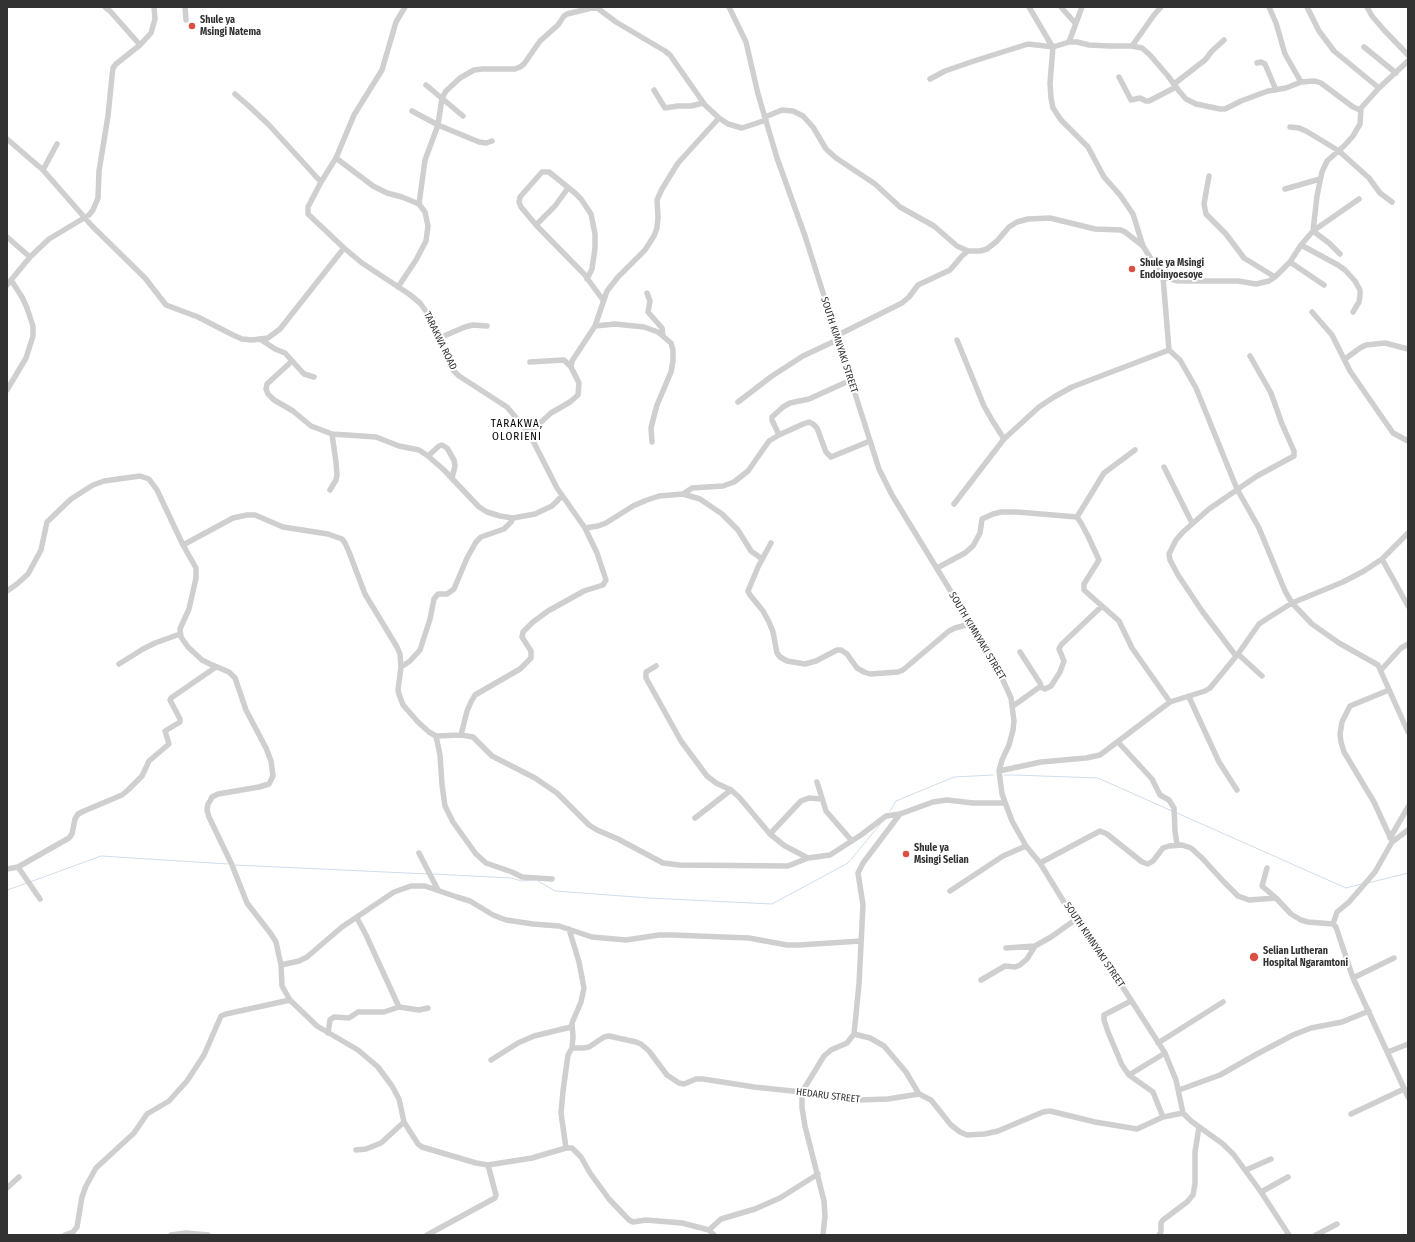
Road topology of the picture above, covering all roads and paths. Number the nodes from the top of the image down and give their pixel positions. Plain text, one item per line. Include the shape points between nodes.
1 (105, 7) edge
2 (154, 7) edge
3 (185, 7) edge
4 (405, 7) edge
5 (596, 7) edge
6 (730, 7) edge
7 (1029, 7) edge
8 (1061, 7) edge
9 (1082, 7) edge
10 (1161, 7) edge
11 (1269, 7) edge
12 (1307, 7) edge
13 (1367, 7) edge
14 (186, 20) dead end
15 (1075, 23) junction
16 (1224, 40) dead end
17 (1069, 42) junction
18 (140, 45) junction
19 (1132, 46) junction
20 (1053, 47) junction
21 (1364, 47) dead end
22 (1408, 55) edge
23 (1408, 62) edge
24 (1257, 64) dead end
25 (1396, 73) junction
26 (1119, 76) dead end
27 (930, 79) dead end
28 (1301, 82) junction
29 (426, 85) dead end
30 (1175, 86) junction
31 (1379, 88) junction
32 (654, 90) dead end
33 (1276, 90) junction
34 (235, 94) dead end
35 (442, 98) junction
36 (704, 103) junction
37 (412, 110) dead end
38 (1360, 110) junction
39 (463, 116) dead end
40 (719, 118) junction
41 (765, 118) junction
42 (438, 125) junction
43 (1290, 127) dead end
44 (7, 139) edge
45 (492, 141) dead end
46 (57, 144) dead end
47 (1338, 151) junction
48 (336, 158) junction
49 (42, 170) junction
50 (1209, 176) dead end
51 (1320, 179) junction
52 (321, 182) junction
53 (568, 188) junction
54 (1285, 189) dead end
55 (1359, 199) dead end
56 (1392, 202) dead end
57 (420, 204) junction
58 (84, 217) junction
59 (536, 225) junction
60 (1313, 231) junction
61 (7, 237) edge
62 (1301, 245) junction
63 (1143, 246) junction
64 (344, 248) junction
65 (968, 251) junction
66 (1340, 254) dead end
67 (30, 257) junction
68 (1290, 262) junction
69 (1163, 277) junction
70 (1275, 277) junction
71 (587, 279) junction
72 (9, 283) edge
73 (1324, 285) dead end
74 (398, 287) junction
75 (647, 293) dead end
76 (603, 300) junction
77 (1312, 312) dead end
78 (1353, 312) dead end
79 (487, 326) dead end
80 (596, 326) junction
81 (664, 336) junction
82 (439, 338) junction
83 (836, 338) junction
84 (260, 340) junction
85 (957, 340) dead end
86 (1408, 349) edge
87 (1169, 350) junction
88 (1250, 356) dead end
89 (1345, 359) junction
90 (292, 361) junction
91 (530, 362) dead end
92 (571, 367) junction
93 (314, 376) dead end
94 (851, 380) junction
95 (7, 390) edge
96 (738, 402) dead end
97 (530, 433) junction
98 (332, 434) junction
99 (779, 435) junction
100 (1004, 438) junction
101 (870, 441) junction
102 (1408, 441) edge
103 (652, 442) dead end
104 (1135, 450) dead end
105 (428, 456) junction
106 (1164, 467) dead end
107 (452, 478) junction
108 (1237, 489) junction
109 (330, 490) dead end
110 (683, 494) junction
111 (562, 496) junction
112 (954, 504) dead end
113 (1077, 517) junction
114 (513, 518) junction
115 (1192, 523) junction
116 (585, 528) junction
117 (1408, 533) edge
118 (771, 543) dead end
119 (183, 544) junction
120 (762, 559) junction
121 (1382, 559) junction
122 (936, 568) junction
123 (7, 591) edge
124 (1292, 603) junction
125 (1102, 606) junction
126 (1408, 606) edge
127 (970, 624) junction
128 (180, 634) junction
129 (1408, 644) edge
130 (1020, 652) dead end
131 (1237, 655) junction
132 (119, 664) dead end
133 (656, 666) dead end
134 (216, 667) junction
135 (401, 667) junction
136 (1381, 670) junction
137 (1262, 676) dead end
138 (1040, 688) junction
139 (1389, 690) junction
140 (1189, 697) junction
141 (1170, 702) junction
142 (1013, 706) junction
143 (1408, 732) edge
144 (461, 735) junction
145 (436, 736) junction
146 (1118, 742) junction
147 (1000, 771) junction
148 (817, 782) dead end
149 (731, 790) junction
150 (1238, 790) dead end
151 (822, 799) junction
152 (1005, 803) junction
153 (1408, 806) edge
154 (900, 814) junction
155 (695, 818) dead end
156 (1408, 830) edge
157 (770, 834) junction
158 (1390, 837) junction
159 (852, 841) junction
160 (1177, 844) junction
161 (1026, 846) junction
162 (1386, 852) junction
163 (419, 853) dead end
164 (808, 858) junction
165 (1040, 863) junction
166 (18, 867) junction
167 (1267, 868) dead end
168 (7, 869) edge
169 (552, 878) dead end
170 (438, 890) junction
171 (950, 891) dead end
172 (1276, 898) junction
173 (40, 899) dead end
174 (356, 918) junction
175 (1075, 920) junction
176 (1333, 924) junction
177 (569, 929) junction
178 (860, 941) junction
179 (1035, 946) junction
180 (1006, 948) dead end
181 (1394, 958) dead end
182 (282, 965) junction
183 (1353, 978) junction
184 (981, 980) dead end
185 (290, 1000) junction
186 (1131, 1001) junction
187 (1223, 1002) dead end
188 (400, 1007) junction
189 (428, 1008) dead end
190 (1369, 1012) junction
191 (571, 1026) junction
192 (328, 1034) junction
193 (854, 1034) junction
194 (1158, 1043) junction
195 (1408, 1044) edge
196 (572, 1048) junction
197 (1388, 1052) junction
198 (1165, 1053) junction
199 (491, 1060) dead end
200 (1129, 1075) junction
201 (1404, 1089) junction
202 (1179, 1090) junction
203 (802, 1092) junction
204 (919, 1094) junction
205 (1408, 1097) edge
206 (1183, 1113) junction
207 (1351, 1114) dead end
208 (1163, 1117) junction
209 (404, 1122) junction
210 (1199, 1127) junction
211 (566, 1148) junction
212 (356, 1150) dead end
213 (1271, 1158) dead end
214 (488, 1165) junction
215 (1246, 1170) junction
216 (818, 1174) junction
217 (1288, 1176) dead end
218 (20, 1177) dead end
219 (7, 1188) edge
220 (1261, 1192) junction
221 (1337, 1224) dead end
222 (709, 1230) junction
223 (65, 1235) edge
224 (173, 1235) edge
225 (208, 1235) edge
226 (427, 1235) edge
227 (714, 1235) edge
228 (823, 1235) edge
229 (1159, 1235) edge
230 (1289, 1235) edge
231 (1316, 1235) edge

1 - 18 street
2 - 18 street via 153,28
3 - 14 street
4 - 48 street, TARAKWA ROAD via 396,22 382,70 354,114
5 - 35 street via 564,16 520,67 474,70 453,84
5 - 36 street via 665,51
6 - 41 street, SOUTH KIMNYAKI STREET via 746,42
7 - 20 street
8 - 15 street
9 - 15 street
10 - 19 street
11 - 28 street via 1285,54
12 - 31 street via 1319,31 1334,51
13 - 22 street via 1372,16
15 - 17 street
16 - 30 street
17 - 19 street
17 - 20 street
18 - 58 street via 114,68 99,171 98,198 93,210
19 - 30 street via 1142,48 1150,55
20 - 27 street via 1025,45 967,63
20 - 63 street via 1050,83 1053,108 1061,120 1088,147 1104,176 1133,214
21 - 25 street
23 - 25 street
24 - 33 street via 1265,64
25 - 31 street
26 - 30 street via 1131,100 1140,98 1146,101
28 - 33 street
28 - 38 street via 1321,83
29 - 35 street
30 - 33 street via 1190,102 1220,110 1230,108 1255,95
31 - 38 street
32 - 36 street via 665,108
34 - 52 street via 269,125
35 - 39 street
35 - 42 street
36 - 40 street
37 - 42 street
38 - 47 street via 1360,124 1353,136
40 - 41 street via 742,128
40 - 76 street via 678,163 659,194 657,228 650,243 613,283
41 - 65 street via 782,110 793,111 803,116 826,149 836,158 876,184 900,207 942,231 953,244
41 - 83 street, SOUTH KIMNYAKI STREET
42 - 45 street via 478,142
42 - 57 street via 425,160
43 - 47 street via 1306,131
44 - 49 street
46 - 49 street
47 - 51 street via 1324,166
47 - 56 street
48 - 52 street, TARAKWA ROAD
48 - 57 street via 381,191
49 - 58 street
50 - 70 street via 1204,204 1206,214 1226,234 1244,258
51 - 54 street
51 - 60 street
52 - 64 street, TARAKWA ROAD via 308,207 308,214
53 - 59 street
53 - 59 street via 546,171 538,176 520,197 519,202
53 - 71 street via 581,198 594,223 594,261
55 - 60 street
57 - 74 street via 428,226 426,241
58 - 67 street via 49,239
58 - 84 street via 145,278 166,305 198,317 242,339
59 - 71 street
60 - 62 street
60 - 66 street
61 - 67 street
62 - 68 street
62 - 78 street via 1338,265 1355,281 1360,296
63 - 65 street via 1121,230 1095,229 1044,218 1017,222 987,249
63 - 69 street
64 - 74 street, TARAKWA ROAD
64 - 84 street via 280,329 268,338
65 - 83 street via 950,270 918,285 902,303
67 - 72 street
68 - 70 street
68 - 73 street
69 - 70 street via 1178,281 1256,284
69 - 87 street
71 - 76 street
72 - 95 street via 22,297 27,308 33,326 33,336 26,358
74 - 82 street, TARAKWA ROAD via 420,303
75 - 81 street via 650,301 648,312 662,328
76 - 80 street
77 - 89 street via 1332,334
79 - 82 street via 465,327
80 - 81 street via 615,324 644,327
80 - 92 street via 574,356
81 - 103 street via 673,346 673,361 655,412 651,428
82 - 97 street, TARAKWA ROAD via 456,374 507,407
83 - 94 street, SOUTH KIMNYAKI STREET
83 - 96 street via 772,376
84 - 90 street via 285,353
85 - 100 street via 984,406
86 - 89 street via 1385,344 1366,345
87 - 100 street via 1077,385 1054,397
87 - 108 street via 1180,360 1196,388
88 - 108 street via 1268,385 1294,454
89 - 102 street via 1350,371 1393,433
90 - 93 street via 304,374
90 - 98 street via 267,384 266,392 304,421
91 - 92 street via 564,360
92 - 97 street via 579,383 578,394 551,413
94 - 99 street via 809,399 783,407 772,417
94 - 101 street, SOUTH KIMNYAKI STREET
97 - 111 street, TARAKWA ROAD
98 - 105 street via 376,437 419,450
98 - 109 street via 337,475
99 - 101 street via 809,422 816,428 826,452 831,457
99 - 110 street via 769,441 748,471 734,482 723,486 692,488
100 - 112 street
101 - 122 street, SOUTH KIMNYAKI STREET via 886,486
104 - 113 street via 1104,473
105 - 107 street
105 - 107 street via 438,446 447,448 454,460
106 - 115 street
107 - 114 street via 479,507 487,512
108 - 115 street
108 - 124 street via 1259,528
110 - 116 street via 647,500 598,526
110 - 120 street via 700,499 722,514 738,530 751,550
111 - 114 street via 542,512
111 - 116 street, TARAKWA ROAD
113 - 122 street via 1017,512 993,514 982,519 980,533 973,546
113 - 125 street via 1099,560 1083,587
114 - 135 street via 504,529 481,537 476,542 454,588 447,594 438,594 434,598 420,650
115 - 131 street via 1173,545 1169,554 1170,560 1202,611
116 - 144 street, TARAKWA ROAD via 600,561 605,584 577,594 548,611 523,632 522,637 531,651 531,658 520,669 473,698
117 - 121 street
118 - 120 street
119 - 123 street via 149,479 140,476 104,481 79,493 48,520 41,550 32,567 24,578
119 - 128 street via 197,573
119 - 135 street via 247,514 283,526 337,537 345,543 365,594 397,647
120 - 127 street via 748,591 769,622 777,653 787,661 805,664 841,650 864,672 898,672 949,631
121 - 124 street via 1351,579
121 - 126 street
122 - 127 street, SOUTH KIMNYAKI STREET
124 - 131 street via 1259,624
124 - 136 street via 1312,624 1376,664
125 - 138 street via 1060,646 1064,660 1060,672 1051,686
125 - 141 street via 1119,621 1132,648
127 - 142 street, SOUTH KIMNYAKI STREET via 997,667
128 - 132 street via 143,649
128 - 134 street via 194,653
129 - 136 street
130 - 138 street via 1040,683
131 - 137 street
131 - 140 street via 1210,688
133 - 149 street via 646,672 646,678 681,741 707,776
134 - 166 street via 171,698 180,722 165,731 169,744 149,761 142,776 128,790 78,814 69,838
134 - 182 street via 229,672 235,678 250,720 266,748 273,776 266,786 212,797 208,810 247,903 276,942
135 - 145 street via 398,690 400,700 415,719
136 - 139 street
138 - 142 street
139 - 143 street
139 - 158 street via 1350,706 1342,722 1340,734 1344,752 1374,802
140 - 141 street
140 - 150 street via 1218,762
141 - 146 street
142 - 147 street, SOUTH KIMNYAKI STREET via 1013,730
144 - 145 street
144 - 164 street via 473,738 492,756 551,788 589,825 663,863 779,866 794,864
145 - 169 street via 445,806 476,854 486,863 522,877
146 - 147 street via 1094,757 1041,762
146 - 160 street via 1150,775 1160,795 1169,800 1174,808
147 - 152 street, SOUTH KIMNYAKI STREET via 1000,784
148 - 151 street
149 - 155 street
149 - 157 street
151 - 157 street via 809,798 801,801
151 - 159 street via 826,811
152 - 154 street via 947,800 933,802
152 - 161 street, SOUTH KIMNYAKI STREET
153 - 158 street
154 - 159 street via 886,816
154 - 178 street via 858,873 863,905
156 - 162 street via 1392,842
157 - 164 street via 785,846
158 - 162 street
159 - 164 street via 830,855
160 - 165 street via 1163,848 1148,864 1100,831
160 - 172 street via 1196,852 1238,896 1249,900
161 - 165 street, SOUTH KIMNYAKI STREET
161 - 171 street via 1003,856
162 - 176 street via 1375,872 1355,896 1336,912
163 - 170 street
165 - 175 street, SOUTH KIMNYAKI STREET
166 - 168 street
166 - 173 street
167 - 172 street via 1262,886
170 - 174 street via 418,885 400,889
170 - 177 street via 470,901 506,920
172 - 176 street via 1291,914 1301,920
174 - 182 street via 307,957
174 - 188 street
175 - 179 street
175 - 186 street, SOUTH KIMNYAKI STREET via 1106,961
176 - 183 street
177 - 178 street via 592,937 618,940 659,935 749,938 788,945
177 - 191 street via 584,980 581,1002
178 - 193 street
179 - 180 street
179 - 184 street via 1020,966 1005,966
181 - 183 street
182 - 185 street via 282,986
183 - 190 street
185 - 192 street
185 - 223 street via 221,1016 204,1055 187,1081 169,1101 147,1114 134,1133 96,1168 82,1197 77,1227
186 - 194 street, SOUTH KIMNYAKI STREET
186 - 200 street via 1103,1017 1113,1045
187 - 194 street
188 - 189 street via 419,1010
188 - 192 street via 384,1012 358,1012 350,1018 334,1017 330,1020
190 - 197 street
190 - 202 street via 1293,1035 1220,1075
191 - 196 street
191 - 199 street via 534,1036
192 - 209 street via 358,1050 378,1067 399,1099
193 - 203 street via 847,1043 824,1056
193 - 204 street via 870,1038 884,1046 906,1072
194 - 198 street, SOUTH KIMNYAKI STREET
195 - 197 street
196 - 203 street, HEDARU STREET via 589,1047 604,1037 615,1037 646,1047 662,1069 679,1084 703,1079
196 - 211 street via 568,1055 562,1091 561,1113
197 - 201 street
198 - 200 street
198 - 202 street, SOUTH KIMNYAKI STREET
200 - 208 street via 1153,1092
201 - 205 street
201 - 207 street
202 - 206 street, SOUTH KIMNYAKI STREET
203 - 204 street, HEDARU STREET via 858,1100
203 - 216 street via 805,1126
204 - 208 street via 931,1100 951,1125 967,1135 998,1131 1050,1111 1137,1129
206 - 208 street
206 - 210 street
209 - 212 street via 380,1143
209 - 214 street via 412,1137 422,1147 476,1164
210 - 215 street via 1223,1144
210 - 229 street via 1193,1195 1163,1220
211 - 214 street via 532,1158
211 - 222 street via 575,1150 599,1186 629,1220 682,1224
213 - 215 street
214 - 226 street via 496,1194 494,1198
215 - 220 street
216 - 222 street via 780,1198 755,1209 721,1218
216 - 228 street via 824,1202
217 - 220 street
218 - 219 street
220 - 230 street
221 - 231 street
222 - 227 street
224 - 225 street

